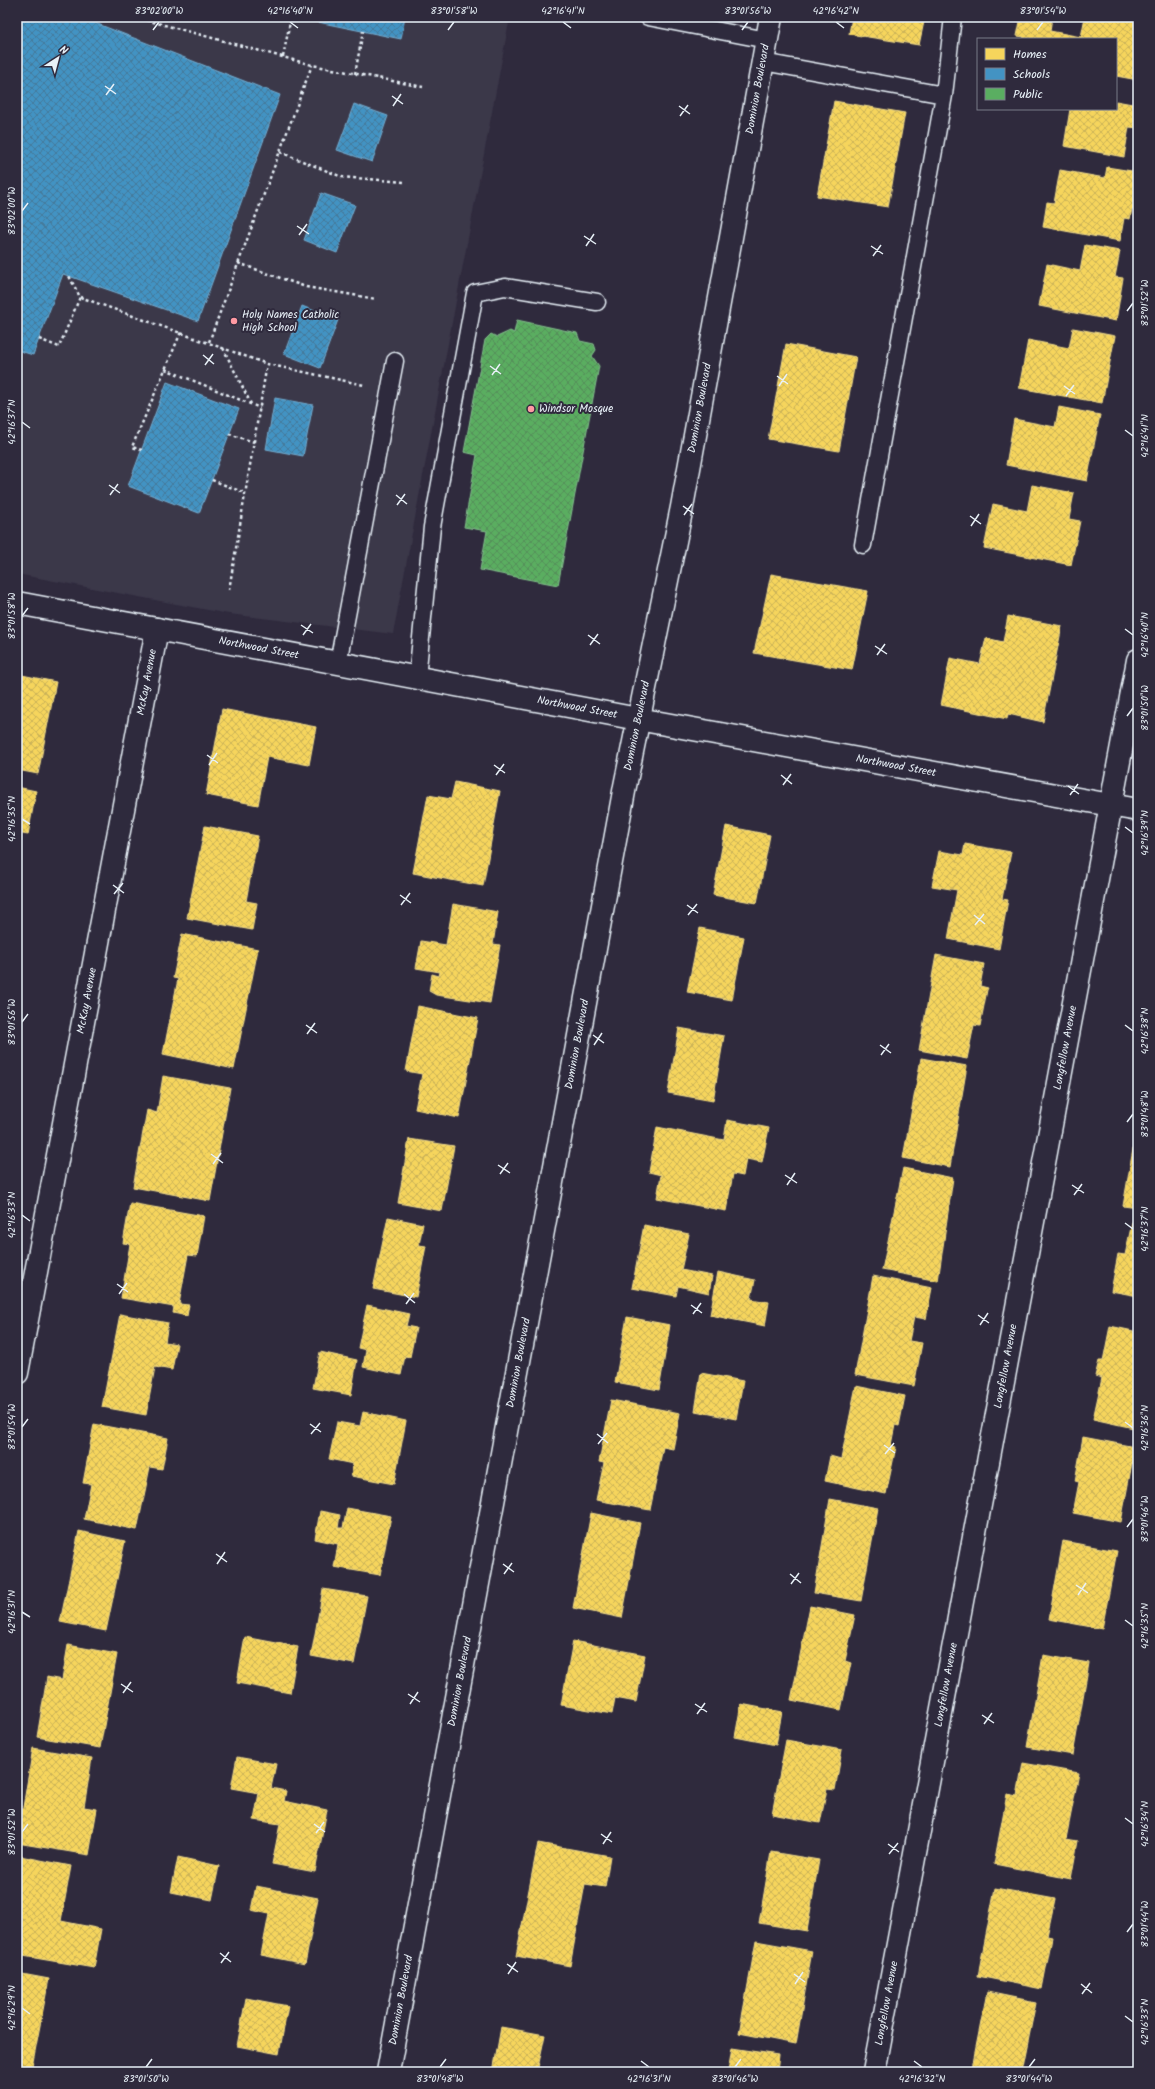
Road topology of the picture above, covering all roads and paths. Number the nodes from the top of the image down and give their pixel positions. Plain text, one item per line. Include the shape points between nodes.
1 (135, 17) edge
2 (291, 17) edge
3 (648, 17) edge
4 (771, 17) edge
5 (953, 17) edge
6 (363, 31) dead end
7 (767, 40) junction
8 (283, 57) junction
9 (763, 62) junction
10 (312, 65) junction
11 (355, 74) junction
12 (423, 87) dead end
13 (944, 95) junction
14 (280, 152) junction
15 (404, 182) dead end
16 (238, 263) junction
17 (69, 276) dead end
18 (80, 297) junction
19 (376, 299) dead end
20 (597, 302) dead end
21 (181, 332) junction
22 (38, 339) dead end
23 (209, 342) junction
24 (223, 347) junction
25 (395, 361) dead end
26 (267, 364) junction
27 (165, 369) junction
28 (364, 385) dead end
29 (251, 405) junction
30 (260, 408) junction
31 (229, 434) dead end
32 (254, 442) junction
33 (142, 450) dead end
34 (212, 480) dead end
35 (245, 493) junction
36 (863, 545) dead end
37 (229, 590) dead end
38 (17, 603) edge
39 (157, 629) junction
40 (1138, 660) edge
41 (338, 663) junction
42 (417, 678) junction
43 (638, 719) junction
44 (1111, 805) junction
45 (1138, 810) edge
46 (17, 1373) edge
47 (388, 2072) edge
48 (874, 2072) edge

1 - 8 path
2 - 8 path
3 - 7 lane
4 - 7 street, Dominion Boulevard
5 - 13 lane
6 - 11 path
7 - 9 street, Dominion Boulevard
8 - 10 path
9 - 13 lane
9 - 43 street, Dominion Boulevard via 682,507
10 - 11 path
10 - 14 path
11 - 12 path
13 - 36 lane
14 - 15 path via 342,177
14 - 16 path
16 - 19 path via 306,287
16 - 23 path
17 - 18 path
18 - 21 path
18 - 22 path via 59,347
20 - 42 lane via 505,287 475,293 432,527
21 - 23 path
21 - 27 path
23 - 24 path
24 - 26 path
24 - 29 path
25 - 41 lane
26 - 28 path
26 - 30 path
27 - 29 path
27 - 33 path via 132,447
29 - 30 path
30 - 32 path
31 - 32 path
32 - 35 path
34 - 35 path
35 - 37 path
38 - 39 street, Northwood Street
39 - 41 street, Northwood Street
39 - 46 street, McKay Avenue
40 - 44 street, Longfellow Avenue
41 - 42 street, Northwood Street
42 - 43 street, Northwood Street
43 - 44 street, Northwood Street
43 - 47 street, Dominion Boulevard
44 - 45 street, Northwood Street
44 - 48 street, Longfellow Avenue

